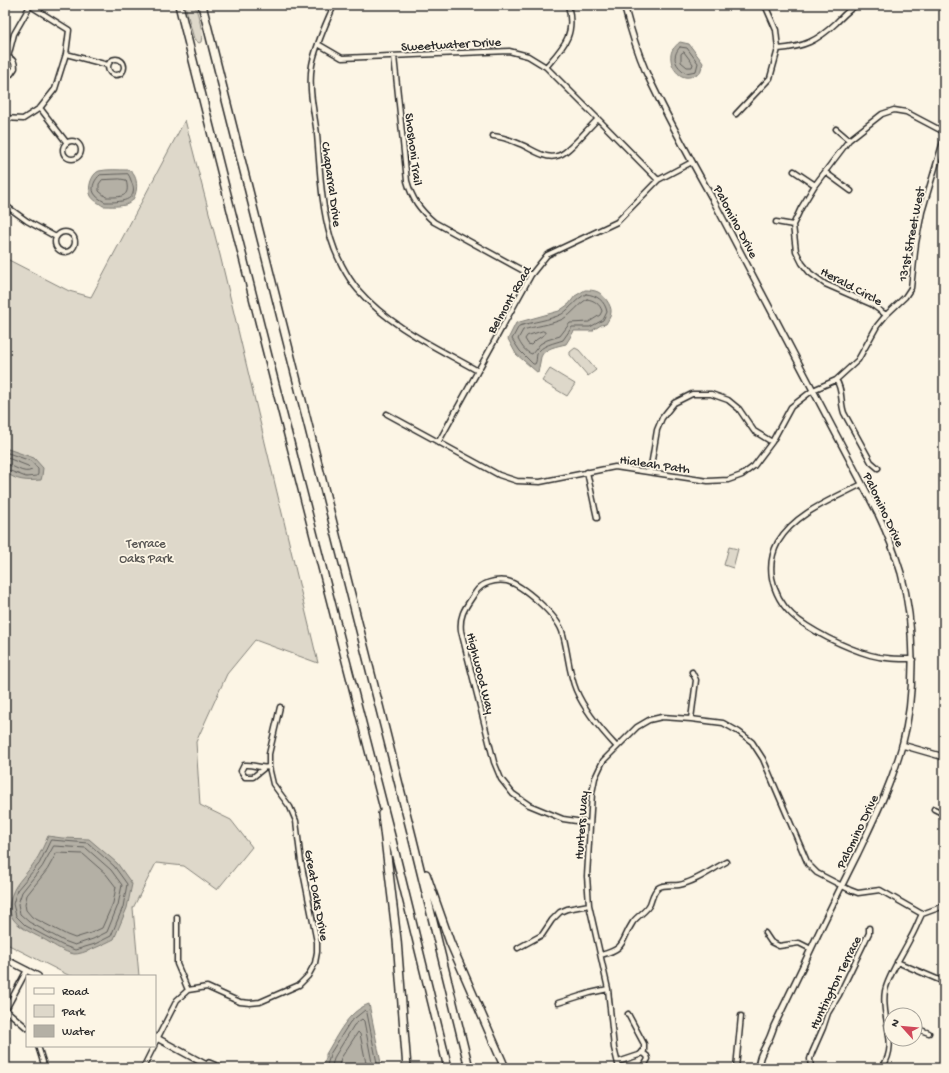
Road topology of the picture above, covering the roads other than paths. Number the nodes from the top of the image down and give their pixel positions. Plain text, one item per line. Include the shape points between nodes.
1 (179, 5) edge
2 (202, 5) edge
3 (334, 5) edge
4 (568, 5) edge
5 (624, 5) edge
6 (765, 5) edge
7 (857, 5) edge
8 (30, 6) edge
9 (318, 44) junction
10 (778, 49) junction
11 (66, 54) junction
12 (394, 56) junction
13 (6, 57) edge
14 (108, 66) junction
15 (546, 68) junction
16 (5, 75) edge
17 (40, 108) junction
18 (736, 114) dead end
19 (5, 118) edge
20 (598, 118) junction
21 (836, 128) dead end
22 (944, 132) edge
23 (493, 136) dead end
24 (944, 138) edge
25 (849, 140) junction
26 (67, 143) junction
27 (692, 162) junction
28 (794, 171) dead end
29 (825, 172) junction
30 (658, 180) junction
31 (815, 185) junction
32 (851, 191) dead end
33 (5, 205) edge
34 (776, 222) dead end
35 (793, 225) junction
36 (56, 237) junction
37 (531, 275) junction
38 (886, 315) junction
39 (478, 371) junction
40 (836, 380) junction
41 (813, 390) junction
42 (387, 414) dead end
43 (772, 442) junction
44 (438, 443) junction
45 (878, 468) dead end
46 (587, 472) junction
47 (650, 472) junction
48 (862, 484) junction
49 (597, 518) dead end
50 (913, 659) junction
51 (692, 672) dead end
52 (280, 708) dead end
53 (692, 719) junction
54 (902, 745) junction
55 (616, 746) junction
56 (944, 758) edge
57 (269, 767) junction
58 (263, 769) junction
59 (378, 788) junction
60 (934, 809) dead end
61 (944, 814) edge
62 (590, 823) junction
63 (412, 836) junction
64 (726, 862) dead end
65 (841, 886) junction
66 (590, 905) junction
67 (944, 906) edge
68 (922, 914) junction
69 (177, 917) dead end
70 (869, 928) dead end
71 (765, 933) dead end
72 (518, 948) dead end
73 (811, 949) junction
74 (601, 955) junction
75 (5, 959) edge
76 (897, 962) junction
77 (27, 970) junction
78 (36, 975) edge
79 (944, 982) edge
80 (608, 988) junction
81 (188, 990) junction
82 (558, 1003) dead end
83 (884, 1007) edge
84 (6, 1011) edge
85 (628, 1014) dead end
86 (741, 1016) dead end
87 (26, 1027) edge
88 (923, 1031) edge
89 (929, 1033) dead end
90 (156, 1039) edge
91 (38, 1047) edge
92 (154, 1047) edge
93 (890, 1047) edge
94 (642, 1052) junction
95 (193, 1058) junction
96 (618, 1062) junction
97 (43, 1068) edge
98 (143, 1068) edge
99 (212, 1068) edge
100 (221, 1068) edge
101 (407, 1068) edge
102 (448, 1068) edge
103 (469, 1068) edge
104 (505, 1068) edge
105 (619, 1068) edge
106 (643, 1068) edge
107 (736, 1068) edge
108 (758, 1068) edge
109 (811, 1068) edge
110 (882, 1068) edge

1 - 59 highway
2 - 63 highway
3 - 9 street, Chaparral Drive
4 - 15 street via 571,22 565,44
5 - 27 street, Palomino Drive via 646,72
6 - 10 street via 776,30
7 - 10 street via 814,41 796,48
8 - 11 street via 70,30
8 - 13 street via 14,34
9 - 12 street, Sweetwater Drive via 342,58
9 - 39 street, Chaparral Drive via 312,66 312,89 325,215 331,240 340,260 358,289 384,316 402,329
10 - 18 street via 770,78
11 - 14 street
11 - 17 street via 55,89
12 - 15 street, Sweetwater Drive via 509,51 528,56
12 - 37 street, Shoshoni Trail via 407,181 416,203 434,222
13 - 16 street via 14,61 15,68 11,74
14 - 14 street via 109,72 114,75 121,74 124,69 123,63 118,59 112,60
15 - 20 street, Sweetwater Drive
17 - 19 street via 23,119
17 - 26 street
20 - 23 street via 565,152 554,158 542,156 504,137
20 - 30 street, Sweetwater Drive
21 - 25 street
22 - 25 street via 906,112 894,110 882,114
24 - 38 street, 131st Street West via 922,212 911,288
25 - 29 street
26 - 26 street via 64,149 66,155 71,158 78,156 81,150 79,144 73,141
27 - 30 street, Belmont Road
27 - 41 street, Palomino Drive
28 - 31 street
29 - 31 street
29 - 32 street
30 - 37 street, Belmont Road via 617,222 547,255
31 - 35 street
33 - 36 street
34 - 35 street
35 - 38 street, Herald Circle via 796,251 810,273 825,284 871,304
36 - 36 street via 56,244 61,251 68,251 74,246 75,239 69,232 62,232
37 - 39 street, Belmont Road
38 - 40 street, 131st Street West via 858,360
39 - 44 street, Belmont Road
40 - 41 street, 131st Street West
40 - 45 street via 844,413 871,462
41 - 43 street, Hialeah Path via 791,407
41 - 48 street, Palomino Drive
42 - 44 street, Hialeah Path
43 - 47 street, Hialeah Path via 754,466 742,475 728,480 708,481
43 - 47 street via 754,431 739,409 728,400 711,394 692,394 674,403 662,418 657,430
44 - 46 street, Hialeah Path via 499,475 517,481 540,482
46 - 47 street, Hialeah Path via 615,467
46 - 49 street
48 - 50 street, Palomino Drive via 892,546 901,574
48 - 50 street via 808,512 786,530 773,556 771,570 774,584 788,610 810,629 871,656
50 - 54 street, Palomino Drive via 911,697
51 - 53 street via 696,680
52 - 57 street, Great Oaks Drive via 269,754
53 - 55 street, Hunters Way via 662,717 649,720
53 - 65 street, Hunters Way via 723,723 752,742 763,759 808,864 817,873
54 - 56 street
54 - 65 street, Palomino Drive via 889,787
55 - 62 street, Hunters Way via 603,761 595,778
55 - 62 street, Highwood Way via 599,728 576,691 562,631 555,618 516,584 498,580 477,589 462,613 461,631 494,762 501,779 513,794 529,805 563,819
57 - 58 street
57 - 81 street, Great Oaks Drive via 273,784 290,807 296,821 301,862 317,942 315,963 299,985 260,1002 240,1002 207,987
58 - 58 street via 253,764 244,765 241,771 245,776 252,777
59 - 101 highway via 397,940
59 - 102 highway
60 - 61 street
62 - 66 street, Hunters Way via 587,876
63 - 103 highway
63 - 104 highway via 450,942
64 - 74 street via 684,884 658,888 646,910 633,922 619,948
65 - 68 street, Hunters Way via 858,893 880,890
65 - 73 street, Palomino Drive
66 - 72 street via 560,912 542,935
66 - 74 street, Hunters Way
67 - 68 street
68 - 76 street
69 - 81 street via 177,964
70 - 109 street, Huntington Terrace via 869,933 839,995 828,1012 810,1059
71 - 73 street via 771,942 779,946 799,943
73 - 108 street, Palomino Drive via 760,1055
74 - 80 street, Hunters Way
75 - 77 street
76 - 79 street
76 - 83 street via 885,990
77 - 78 street
77 - 84 street
80 - 82 street
80 - 96 street, Hunters Way via 614,1048
81 - 90 street via 178,1000
84 - 87 street
85 - 94 street via 644,1044
86 - 107 street
88 - 89 street
90 - 95 street
91 - 97 street
92 - 98 street
93 - 110 street via 888,1060
94 - 96 street
94 - 106 street via 648,1059
95 - 99 street
95 - 100 street
96 - 105 street, Hunters Way

